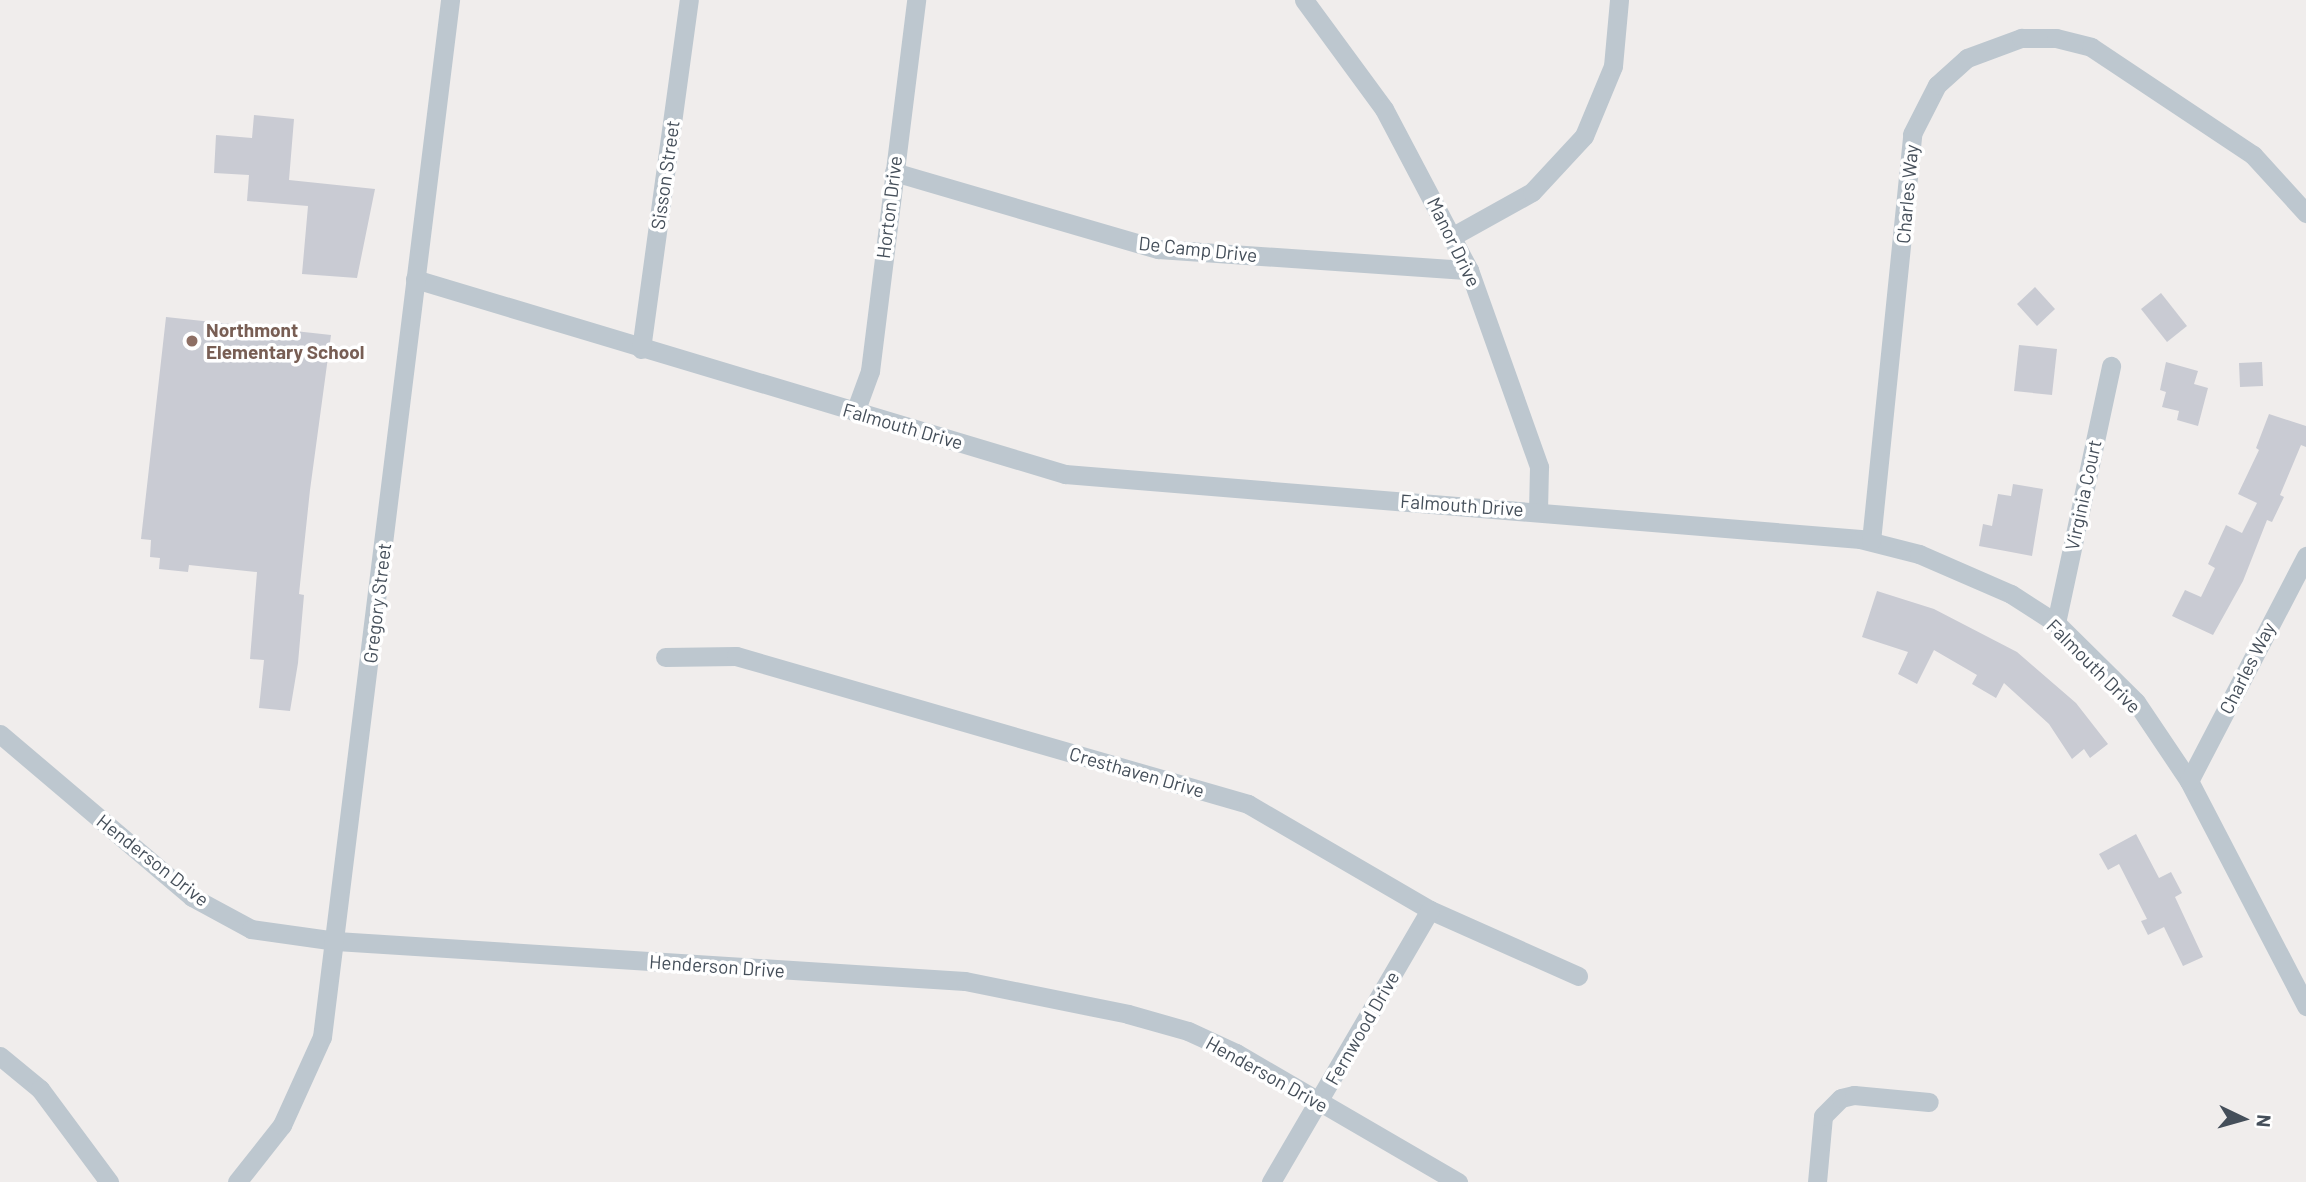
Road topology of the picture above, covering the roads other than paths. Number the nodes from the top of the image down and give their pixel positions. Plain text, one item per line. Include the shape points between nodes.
1 (688, 0) edge
2 (916, 0) edge
3 (1304, 0) edge
4 (1619, 0) edge
5 (448, 1) edge
6 (894, 172) junction
7 (2306, 213) edge
8 (1453, 236) junction
9 (1469, 270) junction
10 (415, 279) junction
11 (641, 349) junction
12 (2111, 366) dead end
13 (855, 412) junction
14 (1538, 511) junction
15 (1871, 541) junction
16 (2306, 556) edge
17 (2056, 623) junction
18 (665, 657) dead end
19 (0, 734) edge
20 (2189, 781) junction
21 (1430, 910) junction
22 (336, 941) junction
23 (1578, 976) dead end
24 (2306, 1006) edge
25 (0, 1056) edge
26 (1929, 1102) dead end
27 (1319, 1103) junction
28 (109, 1182) edge
29 (237, 1182) edge
30 (1271, 1182) edge
31 (1458, 1182) edge
32 (1817, 1182) edge

1 - 11 street, Sisson Street
2 - 6 street, Horton Drive
3 - 8 street, Manor Drive via 1384,110
4 - 8 street via 1613,66 1584,136 1532,192
5 - 10 street, Gregory Street
6 - 9 street, De Camp Drive via 1158,249
6 - 13 street, Horton Drive via 870,370
7 - 15 street, Charles Way via 2253,155 2091,47 2056,37 2021,38 1967,58 1937,85 1913,134
8 - 9 street, Manor Drive
9 - 14 street, Manor Drive via 1539,467
10 - 11 street, Falmouth Drive
10 - 22 street, Gregory Street
11 - 13 street, Falmouth Drive
12 - 17 street, Virginia Court
13 - 14 street, Falmouth Drive via 1065,474
14 - 15 street, Falmouth Drive
15 - 17 street, Falmouth Drive via 1919,554 2011,594
16 - 20 street, Charles Way
17 - 20 street, Falmouth Drive via 2136,702
18 - 21 street, Cresthaven Drive via 736,656 1248,804
19 - 22 street, Henderson Drive via 192,897 251,929
20 - 24 street, Falmouth Drive
21 - 23 street, Cresthaven Drive
21 - 27 street, Fernwood Drive
22 - 27 street, Henderson Drive via 965,981 1188,1031 1246,1058
22 - 29 street, Gregory Street via 322,1037 311,1068 282,1125
25 - 28 street via 40,1089
26 - 32 street via 1854,1095 1841,1098 1823,1116
27 - 30 street, Fernwood Drive
27 - 31 street, Henderson Drive

